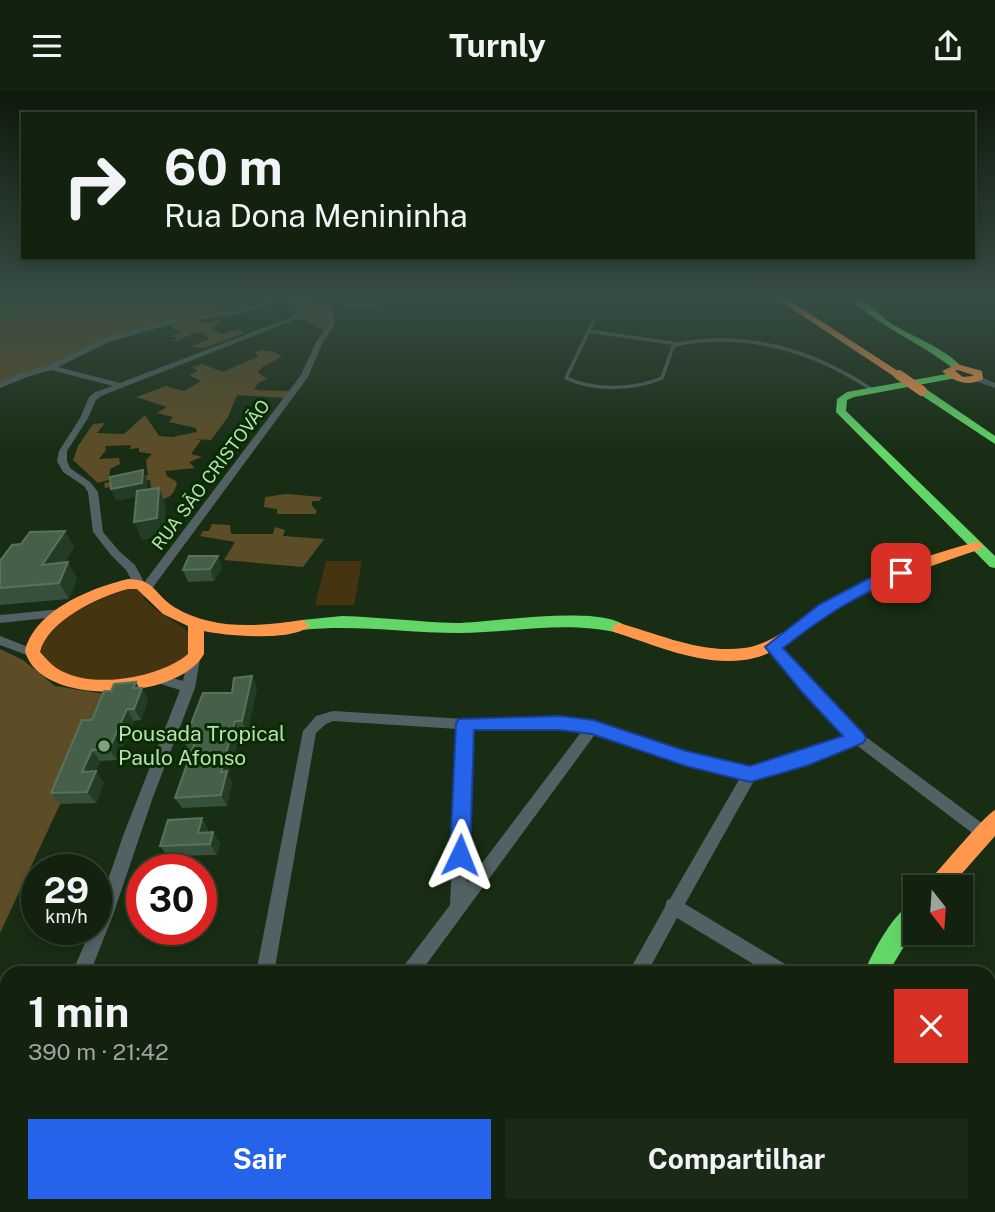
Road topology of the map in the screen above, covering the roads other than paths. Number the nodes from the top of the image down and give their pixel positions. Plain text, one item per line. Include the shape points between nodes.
1 (95, 347) edge
2 (218, 347) edge
3 (316, 347) edge
4 (581, 347) edge
5 (673, 347) edge
6 (790, 347) edge
7 (856, 347) edge
8 (928, 347) edge
9 (51, 369) junction
10 (955, 372) junction
11 (978, 379) joint
12 (120, 385) junction
13 (0, 386) edge
14 (995, 386) edge
15 (871, 389) junction
16 (995, 441) edge
17 (976, 546) junction
18 (995, 564) edge
19 (142, 585) junction
20 (62, 613) junction
21 (0, 619) edge
22 (195, 621) junction
23 (234, 632) junction
24 (0, 640) edge
25 (773, 647) junction
26 (32, 653) junction
27 (196, 654) junction
28 (156, 678) junction
29 (189, 688) junction
30 (465, 723) junction
31 (593, 727) junction
32 (857, 738) junction
33 (750, 774) junction
34 (995, 819) edge
35 (985, 834) junction
36 (948, 875) edge
37 (458, 907) junction
38 (673, 907) junction
39 (903, 926) edge
40 (84, 966) edge
41 (266, 966) edge
42 (414, 966) edge
43 (641, 966) edge
44 (772, 966) edge
45 (879, 966) edge

1 - 9 street
2 - 12 street
3 - 19 street, RUA SÃO CRISTOVÃO via 305,375
4 - 5 lane via 566,378 611,387 659,380
6 - 15 lane via 841,367
7 - 16 street, bridge
8 - 10 street via 942,355
9 - 12 street
9 - 13 street
10 - 11 street via 978,373
10 - 15 street
11 - 14 street
12 - 19 street via 92,399 62,461 66,470 93,492 98,532
15 - 17 street via 842,399 841,412
17 - 18 street
17 - 25 street via 876,582 825,608
19 - 20 street via 116,587
19 - 22 street via 165,608
20 - 21 street
20 - 26 street via 37,636
22 - 23 street
22 - 27 street
23 - 25 street via 275,631 334,620 459,628 579,619 724,656
23 - 27 street
24 - 26 street
25 - 32 street
26 - 28 street via 62,680 110,687
27 - 28 street
27 - 29 street
28 - 29 street
29 - 40 street
30 - 31 street
30 - 37 street
30 - 41 street via 333,716 310,731
31 - 33 street via 686,759
31 - 37 street
32 - 33 street
32 - 35 street
33 - 38 street
34 - 35 street
35 - 36 street
37 - 42 street
38 - 43 street
38 - 44 street
39 - 45 street

